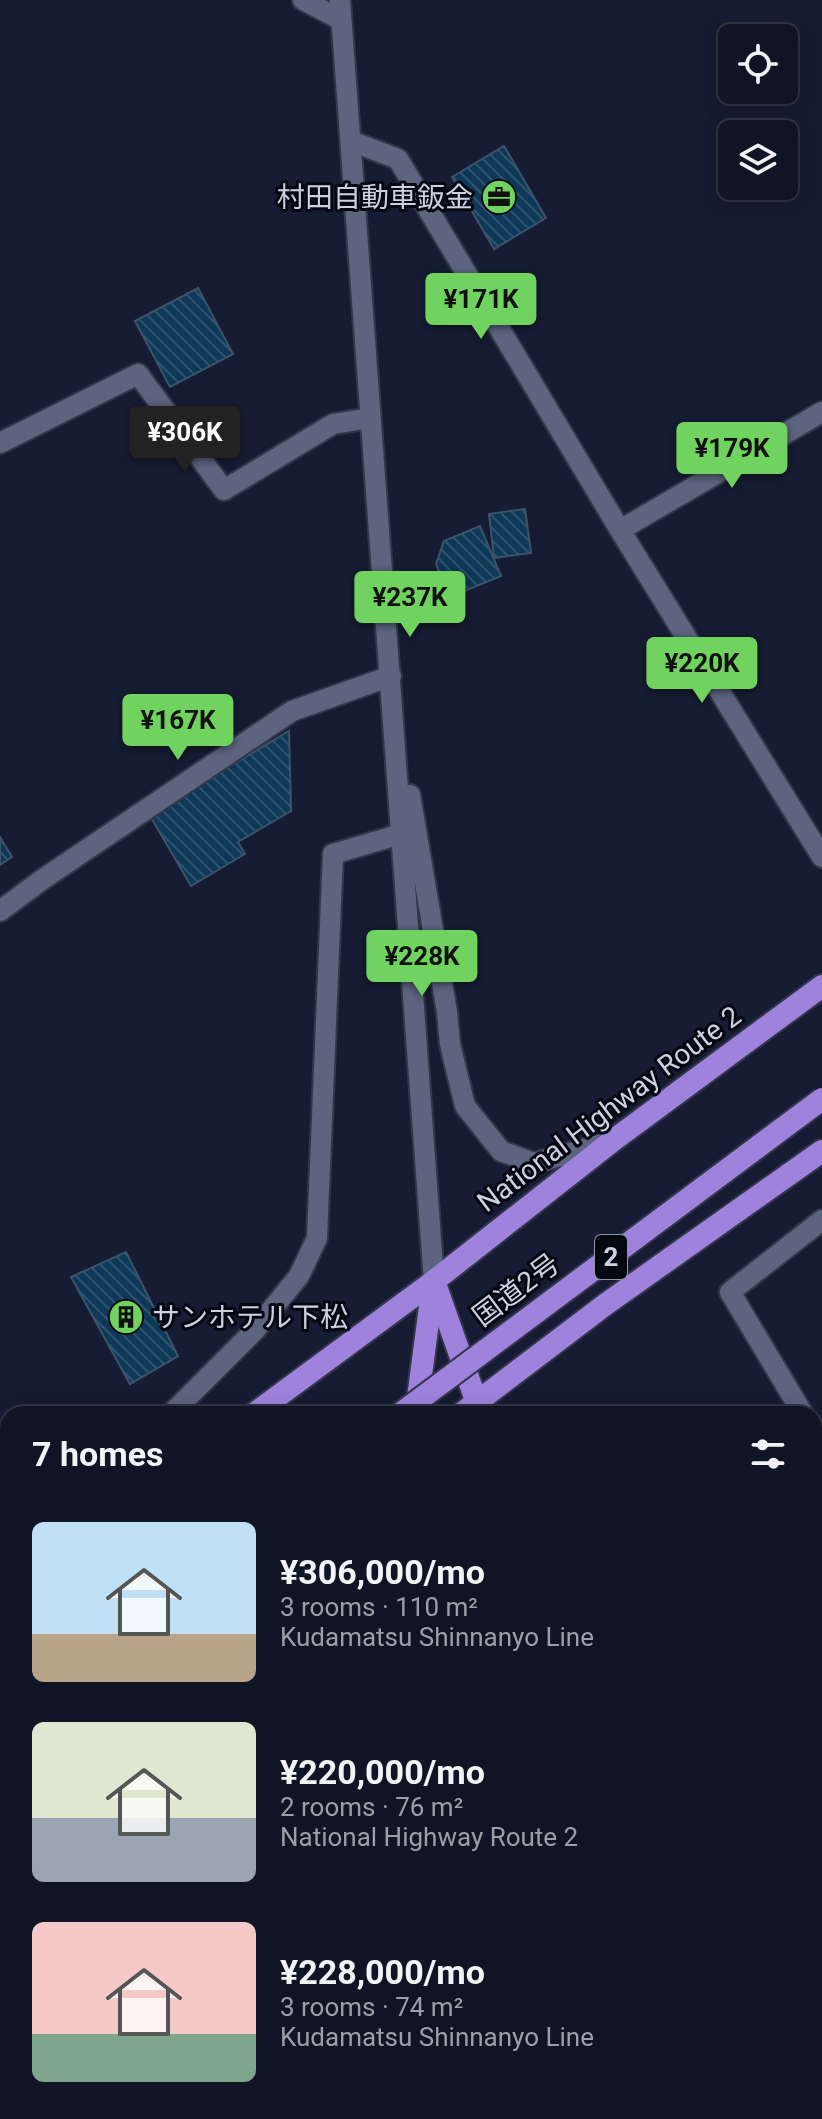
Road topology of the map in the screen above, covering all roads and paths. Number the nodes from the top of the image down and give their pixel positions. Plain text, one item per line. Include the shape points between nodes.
1 (303, 0) edge
2 (340, 10) edge
3 (351, 141) junction
4 (822, 412) edge
5 (370, 418) junction
6 (0, 443) edge
7 (620, 530) junction
8 (391, 676) junction
9 (401, 834) junction
10 (822, 857) edge
11 (0, 911) edge
12 (822, 986) edge
13 (822, 1099) edge
14 (611, 1142) junction
15 (822, 1151) edge
16 (822, 1220) edge
17 (434, 1281) junction
18 (179, 1406) edge
19 (265, 1406) edge
20 (411, 1406) edge
21 (417, 1406) edge
22 (471, 1406) edge
23 (477, 1406) edge
24 (798, 1406) edge

1 - 2 street
2 - 3 street
3 - 5 street
3 - 7 street via 398,159
4 - 7 street
5 - 6 street via 333,424 224,490 138,374
5 - 8 street
7 - 10 street
8 - 9 street
8 - 11 street via 292,711
8 - 14 street via 450,1044 465,1106 501,1151 534,1163
9 - 17 street
9 - 18 street via 333,854 317,1238 299,1276 256,1329
12 - 14 highway, National Highway Route 2
13 - 20 highway, 国道2号 / 2, bridge
14 - 17 highway, National Highway Route 2
15 - 23 highway, 2 via 606,1304
16 - 24 street via 730,1292
17 - 19 highway, National Highway Route 2
17 - 21 highway
17 - 22 highway, 2

